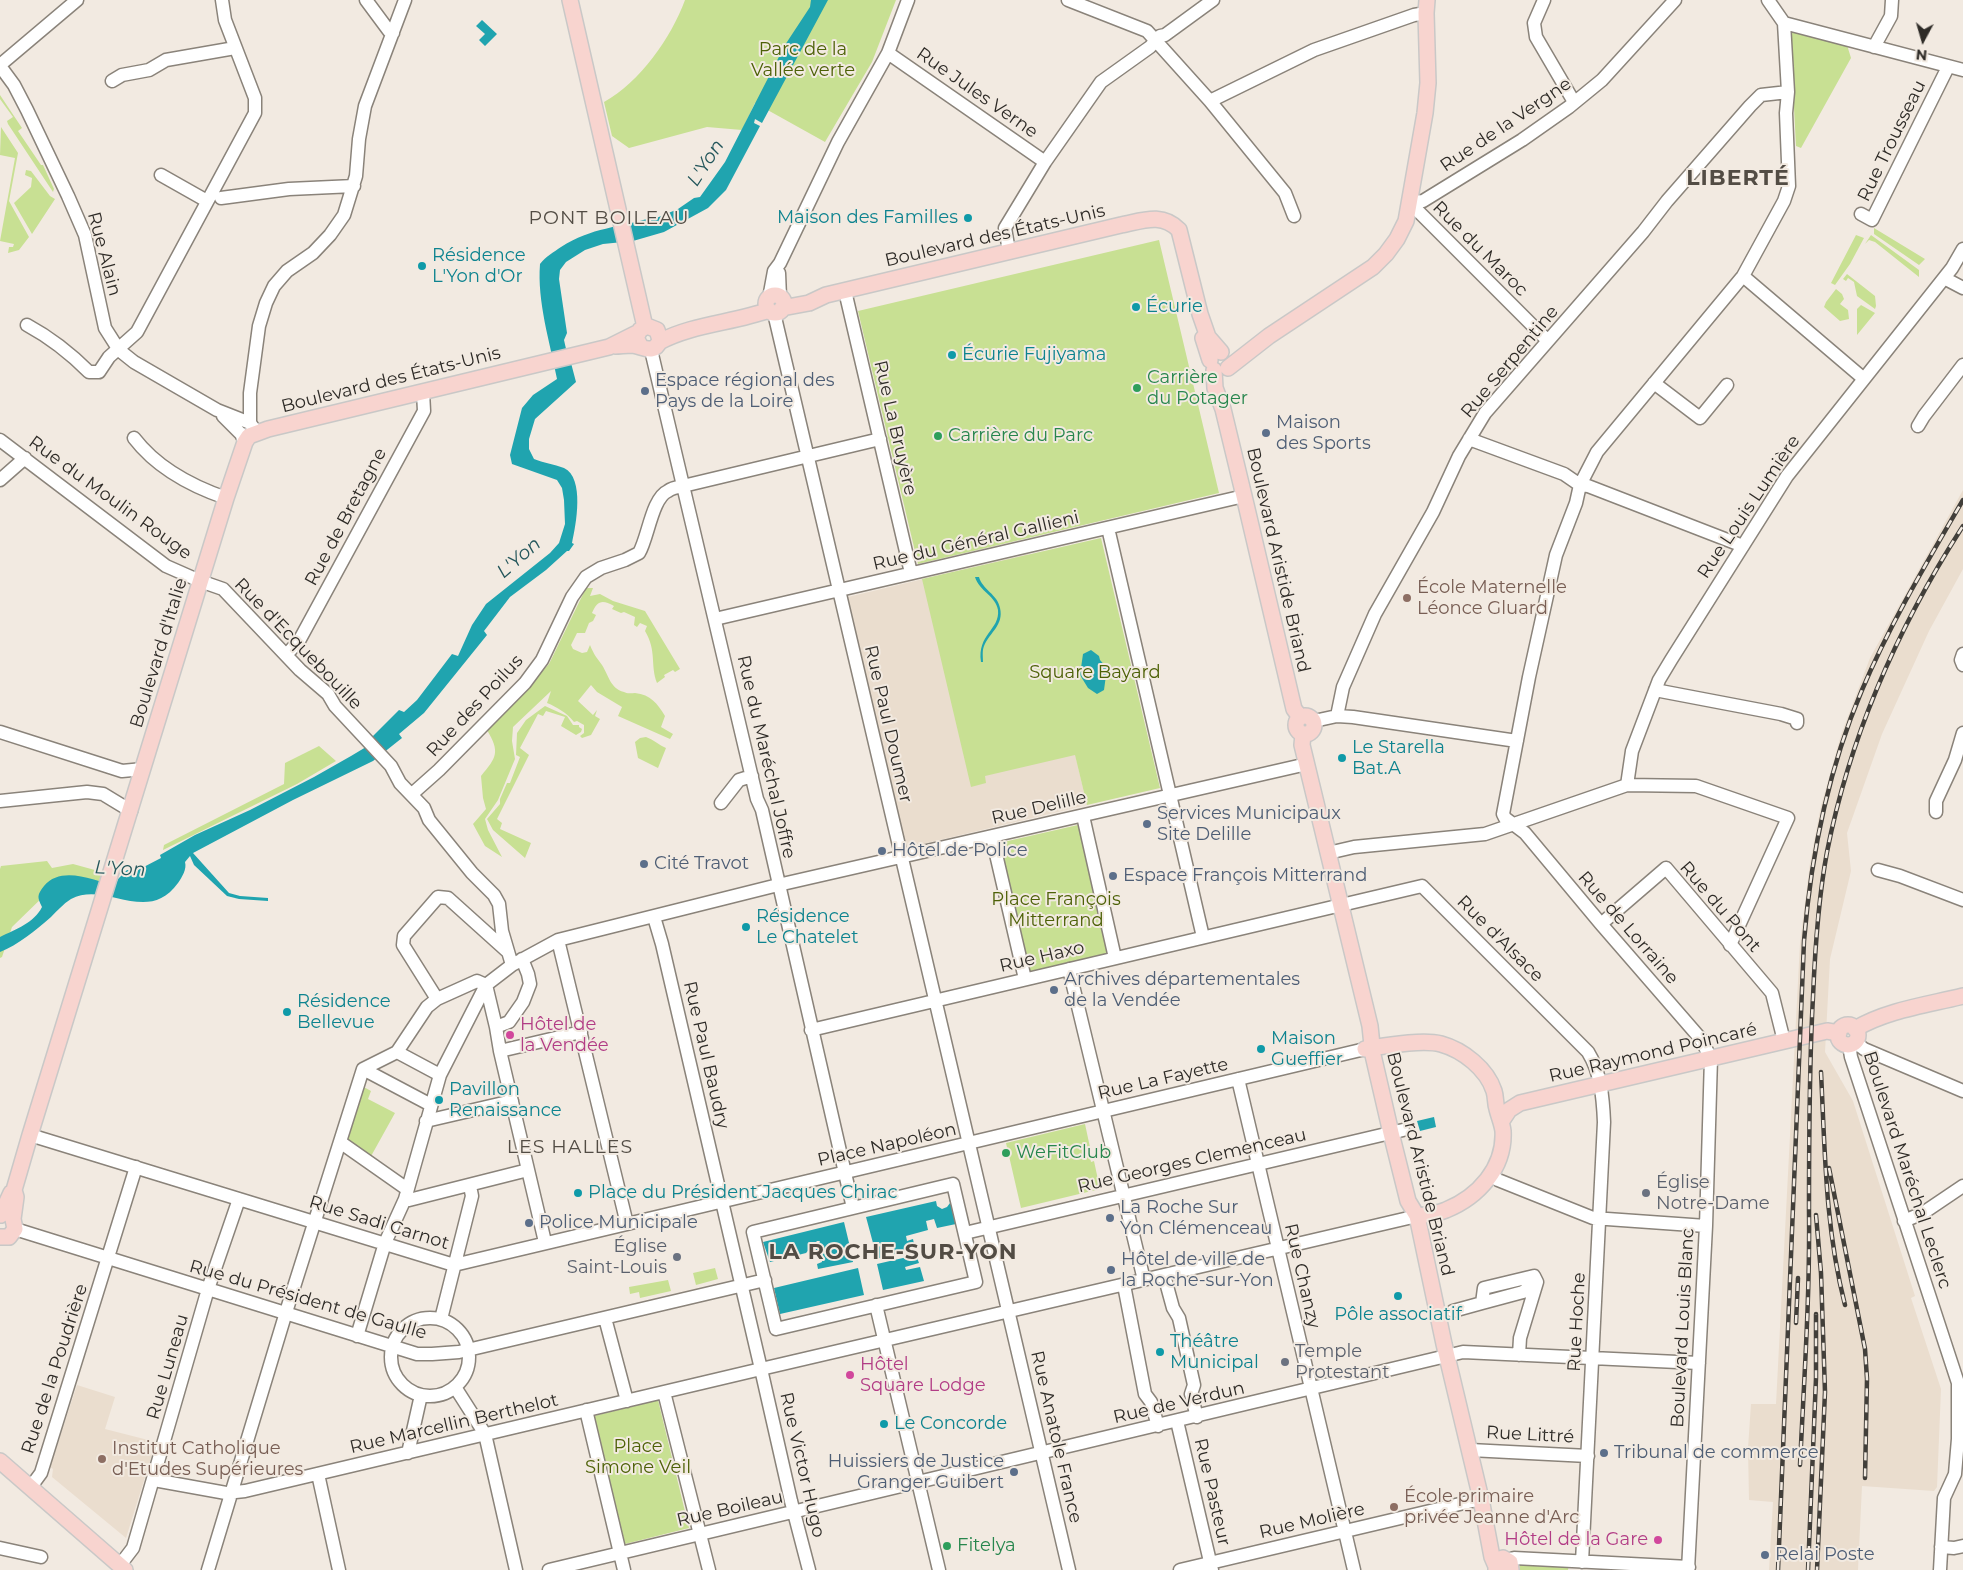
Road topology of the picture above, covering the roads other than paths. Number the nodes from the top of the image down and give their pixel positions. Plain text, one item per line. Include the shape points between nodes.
1 (76, 0) edge
2 (222, 0) edge
3 (366, 0) edge
4 (405, 0) edge
5 (570, 0) edge
6 (908, 0) edge
7 (1068, 0) edge
8 (1213, 0) edge
9 (1544, 0) edge
10 (1675, 0) edge
11 (1768, 0) edge
12 (1892, 0) edge
13 (1426, 6) edge
14 (1784, 23) junction
15 (393, 33) junction
16 (1156, 40) junction
17 (1874, 47) junction
18 (235, 48) junction
19 (888, 53) junction
20 (0, 65) edge
21 (1948, 66) junction
22 (1963, 70) edge
23 (112, 82) dead end
24 (1788, 92) junction
25 (1210, 101) junction
26 (1574, 102) junction
27 (1045, 162) junction
28 (161, 175) dead end
29 (354, 186) junction
30 (220, 198) dead end
31 (207, 201) junction
32 (1410, 203) junction
33 (1862, 214) dead end
34 (1294, 216) dead end
35 (1173, 223) joint
36 (1963, 249) edge
37 (1009, 251) junction
38 (1743, 276) junction
39 (1944, 278) junction
40 (1963, 288) edge
41 (845, 291) junction
42 (775, 304) junction
43 (28, 325) dead end
44 (648, 338) junction
45 (1548, 341) junction
46 (119, 350) junction
47 (1220, 363) junction
48 (1963, 365) edge
49 (1864, 379) junction
50 (1654, 383) junction
51 (1727, 385) dead end
52 (423, 392) junction
53 (250, 393) junction
54 (232, 419) junction
55 (1918, 426) dead end
56 (251, 433) junction
57 (134, 438) dead end
58 (880, 439) junction
59 (1469, 439) junction
60 (0, 440) edge
61 (806, 456) junction
62 (25, 458) junction
63 (0, 480) edge
64 (1580, 485) junction
65 (683, 486) junction
66 (1244, 496) junction
67 (226, 498) junction
68 (1108, 528) junction
69 (1743, 546) junction
70 (912, 573) junction
71 (200, 581) junction
72 (839, 590) junction
73 (715, 619) junction
74 (286, 654) junction
75 (1963, 654) edge
76 (1963, 665) edge
77 (1655, 690) junction
78 (1336, 716) junction
79 (1307, 719) junction
80 (1797, 723) dead end
81 (0, 732) edge
82 (1963, 733) edge
83 (1517, 741) junction
84 (1307, 764) junction
85 (143, 770) junction
86 (122, 771) junction
87 (752, 776) junction
88 (1627, 785) junction
89 (138, 788) junction
90 (412, 794) junction
91 (1171, 796) junction
92 (0, 801) edge
93 (721, 803) dead end
94 (131, 811) junction
95 (1936, 812) dead end
96 (1083, 816) junction
97 (1514, 826) junction
98 (992, 837) junction
99 (1328, 853) junction
100 (901, 857) junction
101 (1878, 870) dead end
102 (778, 885) junction
103 (1963, 900) edge
104 (1340, 904) junction
105 (654, 917) junction
106 (1600, 924) junction
107 (502, 931) junction
108 (488, 936) junction
109 (1203, 937) junction
110 (558, 940) junction
111 (1730, 944) junction
112 (508, 952) junction
113 (1115, 958) junction
114 (517, 962) junction
115 (1068, 969) junction
116 (1025, 979) junction
117 (486, 985) junction
118 (1963, 996) edge
119 (437, 999) junction
120 (935, 1000) junction
121 (496, 1027) junction
122 (811, 1030) junction
123 (581, 1032) junction
124 (1849, 1037) junction
125 (1790, 1040) junction
126 (1370, 1043) junction
127 (500, 1051) junction
128 (397, 1052) junction
129 (1711, 1058) junction
130 (363, 1069) junction
131 (440, 1075) junction
132 (1238, 1079) junction
133 (1600, 1084) junction
134 (1963, 1091) edge
135 (1494, 1092) junction
136 (512, 1101) junction
137 (1520, 1104) junction
138 (431, 1105) junction
139 (1104, 1111) junction
140 (426, 1121) junction
141 (1502, 1122) junction
142 (1397, 1131) junction
143 (30, 1135) junction
144 (340, 1142) junction
145 (968, 1144) junction
146 (1258, 1164) junction
147 (136, 1167) junction
148 (528, 1170) junction
149 (845, 1172) junction
150 (1491, 1175) junction
151 (470, 1186) junction
152 (1963, 1186) edge
153 (406, 1194) junction
154 (1124, 1196) junction
155 (239, 1199) junction
156 (721, 1201) junction
157 (853, 1208) junction
158 (1417, 1216) junction
159 (1599, 1220) junction
160 (1904, 1221) junction
161 (314, 1222) junction
162 (627, 1224) junction
163 (1706, 1226) junction
164 (989, 1227) junction
165 (5, 1229) edge
166 (965, 1232) junction
167 (545, 1242) junction
168 (384, 1243) junction
169 (1278, 1248) junction
170 (108, 1258) junction
171 (454, 1264) junction
172 (1164, 1275) junction
173 (765, 1280) junction
174 (1144, 1280) junction
175 (1124, 1284) junction
176 (742, 1286) junction
177 (208, 1289) junction
178 (876, 1305) junction
179 (1009, 1311) junction
180 (1454, 1311) dead end
181 (285, 1313) junction
182 (605, 1318) junction
183 (441, 1319) junction
184 (357, 1336) junction
185 (884, 1340) junction
186 (392, 1347) junction
187 (469, 1349) junction
188 (1519, 1354) junction
189 (1447, 1356) junction
190 (1593, 1358) junction
191 (1699, 1363) junction
192 (761, 1369) junction
193 (456, 1387) junction
194 (1310, 1389) junction
195 (664, 1392) junction
196 (421, 1395) junction
197 (627, 1401) junction
198 (586, 1410) junction
199 (1197, 1417) junction
200 (1177, 1421) junction
201 (1158, 1426) junction
202 (485, 1434) junction
203 (1470, 1450) junction
204 (408, 1453) junction
205 (1041, 1454) junction
206 (1588, 1456) junction
207 (0, 1461) edge
208 (318, 1474) junction
209 (154, 1480) junction
210 (918, 1483) junction
211 (30, 1488) junction
212 (232, 1494) junction
213 (1481, 1499) junction
214 (794, 1512) junction
215 (1345, 1531) junction
216 (700, 1534) junction
217 (1963, 1546) edge
218 (1941, 1547) junction
219 (0, 1548) edge
220 (621, 1553) junction
221 (41, 1557) dead end
222 (1582, 1562) junction
223 (1503, 1564) edge
224 (1211, 1566) edge
225 (122, 1568) edge
226 (1689, 1569) edge
227 (208, 1570) edge
228 (339, 1570) edge
229 (516, 1570) edge
230 (549, 1570) edge
231 (624, 1570) edge
232 (709, 1570) edge
233 (809, 1570) edge
234 (939, 1570) edge
235 (1069, 1570) edge
236 (1180, 1570) edge
237 (1354, 1570) edge
238 (1940, 1570) edge

1 - 20 street
2 - 18 street
3 - 15 street
4 - 15 street
5 - 44 main road
6 - 19 street
7 - 16 street via 1147,30
8 - 16 street
9 - 26 street via 1534,24 1536,37
10 - 26 street, Rue de la Vergne via 1602,80
11 - 14 street
12 - 17 street via 1891,16
13 - 25 street via 1405,18 1314,50
13 - 32 main road via 1428,83
14 - 17 street
14 - 24 street
15 - 29 street via 365,106
16 - 25 street
16 - 27 street via 1102,82
17 - 21 street
18 - 23 street via 166,60 148,70 122,75
18 - 31 street via 255,98 255,113
19 - 27 street, Rue Jules Verne
19 - 42 street, Rue Paul Doumer via 838,142 780,263
20 - 46 street, Rue Alain via 14,85 82,227 105,328
21 - 22 street
21 - 33 street, Rue Trousseau via 1872,220
24 - 38 street via 1789,186
24 - 45 street, Rue Serpentine via 1760,95
25 - 34 street via 1285,193
26 - 32 street, Rue de la Vergne via 1522,140 1423,201
27 - 37 street via 1005,228
28 - 31 street
29 - 30 street via 289,189
29 - 53 street via 344,215 330,234 274,286 259,326
31 - 46 street via 137,332
32 - 45 street, Rue du Maroc
32 - 47 main road via 1398,239 1386,254 1352,283
35 - 37 main road, Boulevard des États-Unis via 1152,218
35 - 47 main road, Boulevard Aristide Briand via 1179,230 1203,339
36 - 39 street, Rue Louis Lumière
37 - 41 main road, Boulevard des États-Unis
38 - 49 street
38 - 50 street
39 - 40 street
39 - 49 street, Rue Louis Lumière
41 - 42 main road, Boulevard des États-Unis via 809,303
41 - 58 street, Rue La Bruyère
42 - 44 main road, Boulevard des États-Unis via 675,335
42 - 61 street, Rue Paul Doumer
43 - 46 street via 72,354 90,372 99,372 109,357
44 - 52 main road, Boulevard des États-Unis via 632,346 609,347
44 - 65 street, Rue du Maréchal Joffre
45 - 59 street, Rue Serpentine via 1485,413
46 - 54 street, Rue Alain
47 - 66 main road, Boulevard Aristide Briand via 1215,388
48 - 55 street
49 - 69 street, Rue Louis Lumière via 1787,476
50 - 51 street via 1700,418
50 - 64 street via 1596,452
52 - 56 main road, Boulevard des États-Unis
52 - 74 street, Rue de Bretagne via 424,411 299,642
53 - 54 street
53 - 56 street
54 - 56 street, Rue Alain
54 - 56 street, Rue Alain via 241,434
56 - 67 main road, Boulevard d'Italie
57 - 67 street via 175,475
58 - 61 street, Rue des Poilus
58 - 70 street, Rue La Bruyère
59 - 64 street via 1564,474
59 - 78 street, Rue Serpentine via 1433,512 1374,614 1343,687
60 - 62 street, Rue du Moulin Rouge
61 - 65 street, Rue des Poilus
61 - 72 street, Rue Paul Doumer
62 - 63 street
62 - 71 street, Rue du Moulin Rouge via 166,566
64 - 69 street
64 - 83 street via 1556,555
65 - 73 street, Rue du Maréchal Joffre
65 - 90 street, Rue des Poilus via 663,494 639,553 586,577 572,597 542,660 525,683
66 - 68 street, Rue du Général Gallieni
66 - 79 main road, Boulevard Aristide Briand via 1294,709
67 - 71 main road, Boulevard d'Italie
68 - 70 street, Rue du Général Gallieni
68 - 91 street
69 - 77 street, Rue Louis Lumière
70 - 72 street, Rue du Général Gallieni
71 - 74 street, Rue d'Ecquebouille via 223,589
71 - 85 main road, Boulevard d'Italie
72 - 73 street, Rue du Général Gallieni
72 - 100 street, Rue Paul Doumer
73 - 87 street, Rue du Maréchal Joffre
74 - 90 street, Rue d'Ecquebouille via 328,694
75 - 76 street
77 - 80 street via 1781,714 1797,719
77 - 88 street, Rue Louis Lumière via 1632,751
78 - 79 street
78 - 83 street
79 - 84 main road, Boulevard Aristide Briand via 1296,724 1303,734
81 - 86 street
82 - 95 street via 1955,760 1936,800
83 - 97 street via 1503,814
84 - 91 street, Rue Delille
84 - 99 main road, Boulevard Aristide Briand
85 - 86 street
85 - 89 main road, Boulevard d'Italie
86 - 89 street
87 - 93 street via 739,780
87 - 102 street, Rue du Maréchal Joffre
88 - 97 street
88 - 111 street via 1696,786 1788,818
89 - 94 main road, Boulevard d'Italie
90 - 107 street via 472,873 494,895 499,904
91 - 96 street, Rue Delille
91 - 109 street
92 - 94 street via 87,792 103,794
94 - 143 main road, Boulevard d'Italie
96 - 98 street, Rue Delille
96 - 113 street
97 - 99 street via 1485,834
97 - 106 street, Rue de Lorraine via 1525,833
98 - 100 street, Rue Delille
98 - 116 street
99 - 104 main road, Boulevard Aristide Briand
100 - 102 street, Rue Delille
100 - 120 street, Rue Paul Doumer
101 - 103 street
102 - 105 street, Rue Delille
102 - 122 street, Rue du Maréchal Joffre
104 - 109 street, Rue Haxo
104 - 126 main road, Boulevard Aristide Briand
104 - 133 street, Rue d'Alsace via 1422,886 1588,1052
105 - 110 street, Rue Delille
105 - 156 street, Rue Paul Baudry
106 - 111 street, Rue du Pont via 1666,868
106 - 129 street, Rue de Lorraine via 1700,1038
107 - 108 street
107 - 112 street
108 - 112 street
108 - 119 street via 442,896 433,901 410,929 403,940 405,949
109 - 113 street, Rue Haxo
110 - 114 street, Rue Delille
110 - 123 street
111 - 125 street, Rue du Pont via 1772,993
112 - 114 street
113 - 115 street, Rue Haxo
114 - 117 street, Rue Delille
114 - 121 street via 528,974 530,984 523,1002 509,1022
115 - 116 street, Rue Haxo
115 - 139 street
116 - 120 street, Rue Haxo
117 - 119 street via 477,981
117 - 121 street
117 - 131 street
118 - 124 main road via 1867,1022
119 - 128 street via 427,1007
120 - 122 street, Rue Haxo
120 - 145 street, Rue Paul Doumer
121 - 127 street
122 - 149 street, Rue du Maréchal Joffre
123 - 127 street
123 - 162 street
124 - 125 main road, Rue Raymond Poincaré via 1827,1031
124 - 134 street via 1864,1049
124 - 160 street, Boulevard Maréchal Leclerc via 1851,1057
125 - 129 main road, Rue Raymond Poincaré
126 - 132 street, Rue La Fayette
126 - 135 main road via 1382,1038 1412,1036 1458,1050 1477,1066
126 - 142 main road, Boulevard Aristide Briand
127 - 136 street
128 - 130 street
128 - 131 street
129 - 133 main road, Rue Raymond Poincaré
129 - 163 street, Boulevard Louis Blanc
130 - 138 street
130 - 144 street
131 - 138 street
132 - 139 street, Rue La Fayette
132 - 146 street, Rue Chanzy
133 - 137 main road, Rue Raymond Poincaré
133 - 159 street, Rue Hoche via 1604,1122
135 - 137 main road
135 - 141 main road
136 - 140 street
136 - 148 street
137 - 141 main road via 1509,1110
138 - 140 street
139 - 145 street, Rue La Fayette
139 - 154 street
140 - 153 street
141 - 150 main road via 1501,1153
142 - 146 street, Rue Georges Clemenceau
142 - 158 main road, Boulevard Aristide Briand via 1408,1201
143 - 147 street, Rue Sadi Carnot
143 - 165 main road
144 - 153 street
144 - 161 street
145 - 149 street, Place Napoléon
145 - 164 street, Place Napoléon
146 - 154 street, Rue Georges Clemenceau
146 - 169 street, Rue Chanzy
147 - 155 street, Rue Sadi Carnot
147 - 170 street, Rue de la Poudrière
148 - 151 street
148 - 167 street
149 - 156 street, Place Napoléon
149 - 157 street, Rue du Maréchal Joffre
150 - 158 main road via 1468,1198 1446,1210
150 - 159 street
151 - 153 street via 409,1200
151 - 171 street via 472,1196
152 - 160 street via 1923,1213
153 - 168 street
154 - 164 street, Rue Georges Clemenceau
154 - 174 street
155 - 161 street, Rue Sadi Carnot
155 - 177 street, Rue Luneau
156 - 162 street, Rue Sadi Carnot
156 - 176 street
157 - 166 street via 953,1184
157 - 173 street via 753,1232
158 - 169 street
158 - 189 main road, Boulevard Aristide Briand
159 - 163 street
159 - 190 street, Rue Hoche
160 - 218 street, Boulevard Maréchal Leclerc via 1958,1383 1955,1474 1944,1498
161 - 168 street, Rue Sadi Carnot
161 - 181 street
162 - 167 street, Rue Sadi Carnot
163 - 191 street, Boulevard Louis Blanc
164 - 166 street, Rue Georges Clemenceau
164 - 179 street, Place Napoléon
165 - 170 street, Rue du Président de Gaulle
166 - 178 street via 976,1282
167 - 171 street, Rue Sadi Carnot
168 - 171 street, Rue Sadi Carnot
168 - 184 street
169 - 172 street
169 - 194 street, Rue Chanzy
170 - 177 street, Rue du Président de Gaulle
170 - 211 street, Rue de la Poudrière via 40,1473
171 - 183 street
172 - 174 street
172 - 199 street via 1179,1318 1194,1385 1191,1394
173 - 176 street
173 - 178 street via 776,1329
174 - 175 street
175 - 179 street
175 - 201 street via 1145,1394 1151,1402
176 - 182 street, Rue du Président de Gaulle
176 - 192 street
177 - 181 street, Rue du Président de Gaulle
177 - 209 street, Rue Luneau
178 - 185 street
179 - 185 street
179 - 205 street, Rue Anatole France
180 - 188 street via 1482,1303 1484,1288 1534,1276 1538,1282 1520,1338
181 - 184 street, Rue du Président de Gaulle
181 - 212 street
182 - 187 street, Rue du Président de Gaulle
182 - 197 street
183 - 186 street via 414,1321 400,1332
183 - 187 street via 458,1330
184 - 186 street, Rue du Président de Gaulle
185 - 192 street
185 - 210 street
186 - 187 street, Rue du Président de Gaulle via 432,1354
186 - 196 street via 392,1365 399,1381
187 - 193 street via 467,1370
188 - 189 street, Rue de Verdun via 1463,1352
188 - 190 street, Rue de Verdun
189 - 194 street, Rue de Verdun
189 - 203 main road, Boulevard Aristide Briand
190 - 191 street, Rue de Verdun
190 - 206 street, Rue Hoche
191 - 226 street, Boulevard Louis Blanc
192 - 195 street, Rue Marcellin Berthelot
192 - 214 street, Rue Victor Hugo
193 - 196 street via 439,1395
193 - 202 street
194 - 199 street, Rue de Verdun
194 - 215 street, Rue Chanzy
195 - 197 street, Rue Marcellin Berthelot
195 - 216 street
196 - 204 street
197 - 198 street, Rue Marcellin Berthelot
198 - 202 street, Rue Marcellin Berthelot
198 - 220 street
199 - 200 street, Rue de Verdun
200 - 201 street, Rue de Verdun
200 - 224 street, Rue Pasteur
201 - 205 street, Rue de Verdun
202 - 204 street, Rue Marcellin Berthelot
202 - 229 street
203 - 206 street, Rue Littré
203 - 213 main road, Boulevard Aristide Briand
204 - 208 street, Rue Marcellin Berthelot
205 - 210 street, Rue de Verdun
205 - 235 street, Rue Anatole France
206 - 222 street, Rue Hoche
207 - 211 main road
208 - 212 street, Rue Marcellin Berthelot
208 - 228 street
209 - 212 street, Rue Marcellin Berthelot
209 - 225 street, Rue Luneau via 132,1552
210 - 214 street, Rue Boileau
210 - 234 street
211 - 225 main road
212 - 227 street
213 - 215 street, Rue Molière
213 - 223 main road, Boulevard Aristide Briand via 1492,1556
214 - 216 street, Rue Boileau
214 - 233 street, Rue Victor Hugo
215 - 224 street, Rue Molière
215 - 237 street, Rue Chanzy
216 - 220 street, Rue Boileau
216 - 232 street
217 - 218 street
218 - 238 street, Boulevard Maréchal Leclerc
219 - 221 street
220 - 230 street, Rue Boileau
220 - 231 street
222 - 223 street via 1512,1558
222 - 226 street
224 - 236 street, Rue Molière

